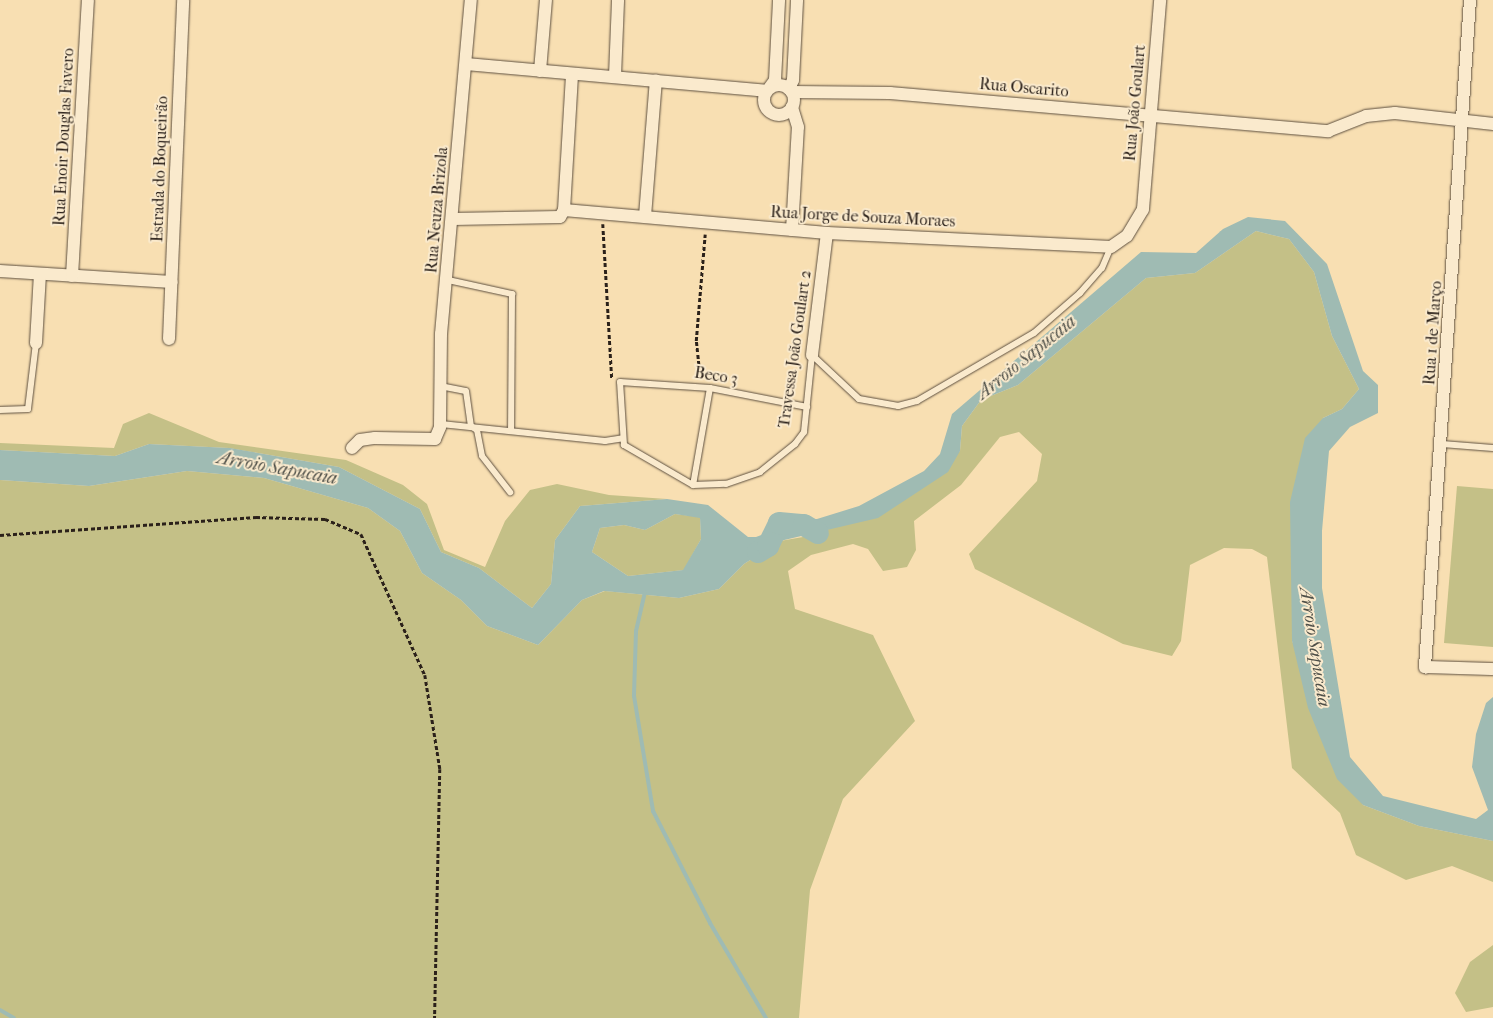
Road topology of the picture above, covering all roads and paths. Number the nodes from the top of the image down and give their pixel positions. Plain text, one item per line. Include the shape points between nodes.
1 (88, 0) edge
2 (184, 0) edge
3 (471, 0) edge
4 (546, 0) edge
5 (618, 0) edge
6 (779, 0) edge
7 (797, 0) edge
8 (1160, 0) edge
9 (1470, 0) edge
10 (466, 64) junction
11 (540, 70) junction
12 (572, 74) junction
13 (615, 76) junction
14 (656, 80) junction
15 (768, 89) junction
16 (791, 90) junction
17 (792, 107) junction
18 (1150, 115) junction
19 (1463, 122) junction
20 (1493, 124) edge
21 (564, 210) junction
22 (603, 212) junction
23 (645, 216) junction
24 (453, 219) junction
25 (706, 224) junction
26 (792, 230) junction
27 (827, 233) junction
28 (1111, 247) junction
29 (0, 271) edge
30 (40, 274) junction
31 (72, 276) junction
32 (448, 280) junction
33 (172, 282) junction
34 (168, 339) dead end
35 (36, 343) joint
36 (812, 355) junction
37 (620, 382) junction
38 (438, 386) junction
39 (701, 387) junction
40 (710, 388) junction
41 (807, 407) junction
42 (0, 410) edge
43 (441, 424) junction
44 (471, 426) junction
45 (511, 428) junction
46 (623, 438) junction
47 (1442, 444) junction
48 (352, 448) dead end
49 (1493, 448) edge
50 (693, 485) junction
51 (510, 492) dead end
52 (0, 534) edge
53 (1493, 669) edge
54 (435, 1018) edge

1 - 31 street, Rua Enoir Douglas Favero
2 - 33 street, Estrada do Boqueirão
3 - 10 street, Rua Neuza Brizola
4 - 11 street
5 - 13 street
6 - 15 street via 775,80
7 - 16 street
8 - 18 street, Rua João Goulart
9 - 19 street, Rua 1 de Março
10 - 11 street
10 - 24 street, Rua Neuza Brizola
11 - 12 street
12 - 13 street
12 - 21 street
13 - 14 street
14 - 15 street
14 - 23 street
15 - 16 street
15 - 17 street via 763,100 770,113 785,114
16 - 17 street
16 - 18 street, Rua Oscarito via 890,92
17 - 26 street via 798,127
18 - 19 street, Rua Oscarito via 1328,131 1366,116 1395,113
18 - 28 street, Rua João Goulart via 1143,210 1127,236
19 - 20 street, Rua Oscarito
19 - 47 street, Rua 1 de Março
21 - 22 street, Rua Jorge de Souza Moraes
21 - 24 street via 553,220
22 - 23 street, Rua Jorge de Souza Moraes
22 - 37 path via 607,351 613,382
23 - 25 street, Rua Jorge de Souza Moraes
24 - 32 street, Rua Neuza Brizola
25 - 26 street, Rua Jorge de Souza Moraes
25 - 39 path via 696,341
26 - 27 street, Rua Jorge de Souza Moraes
27 - 28 street, Rua Jorge de Souza Moraes
27 - 36 street, Travessa João Goulart 2
28 - 36 lane via 1102,268 1080,293 1034,333 917,401 898,406 859,399
29 - 30 street
30 - 31 street
30 - 35 street
31 - 33 street
32 - 38 street, Rua Neuza Brizola
32 - 45 lane via 512,294
33 - 34 street, Estrada do Boqueirão
35 - 42 lane via 28,408
36 - 41 lane, Travessa João Goulart 2
37 - 39 lane, Beco 3
37 - 46 lane
38 - 43 street, Rua Neuza Brizola
38 - 44 lane via 466,391
39 - 40 lane, Beco 3
40 - 41 lane, Beco 3
40 - 50 lane
41 - 50 lane, Travessa João Goulart 2 via 804,432 795,444 760,472 726,484
43 - 44 lane
43 - 48 street via 435,439 376,438 360,440
44 - 45 lane
44 - 51 lane via 477,430 482,456
45 - 46 lane via 605,441
46 - 50 lane via 624,445
47 - 49 lane
47 - 53 street, Rua 1 de Março via 1425,667
52 - 54 path via 256,517 326,519 361,534 425,675 440,768

